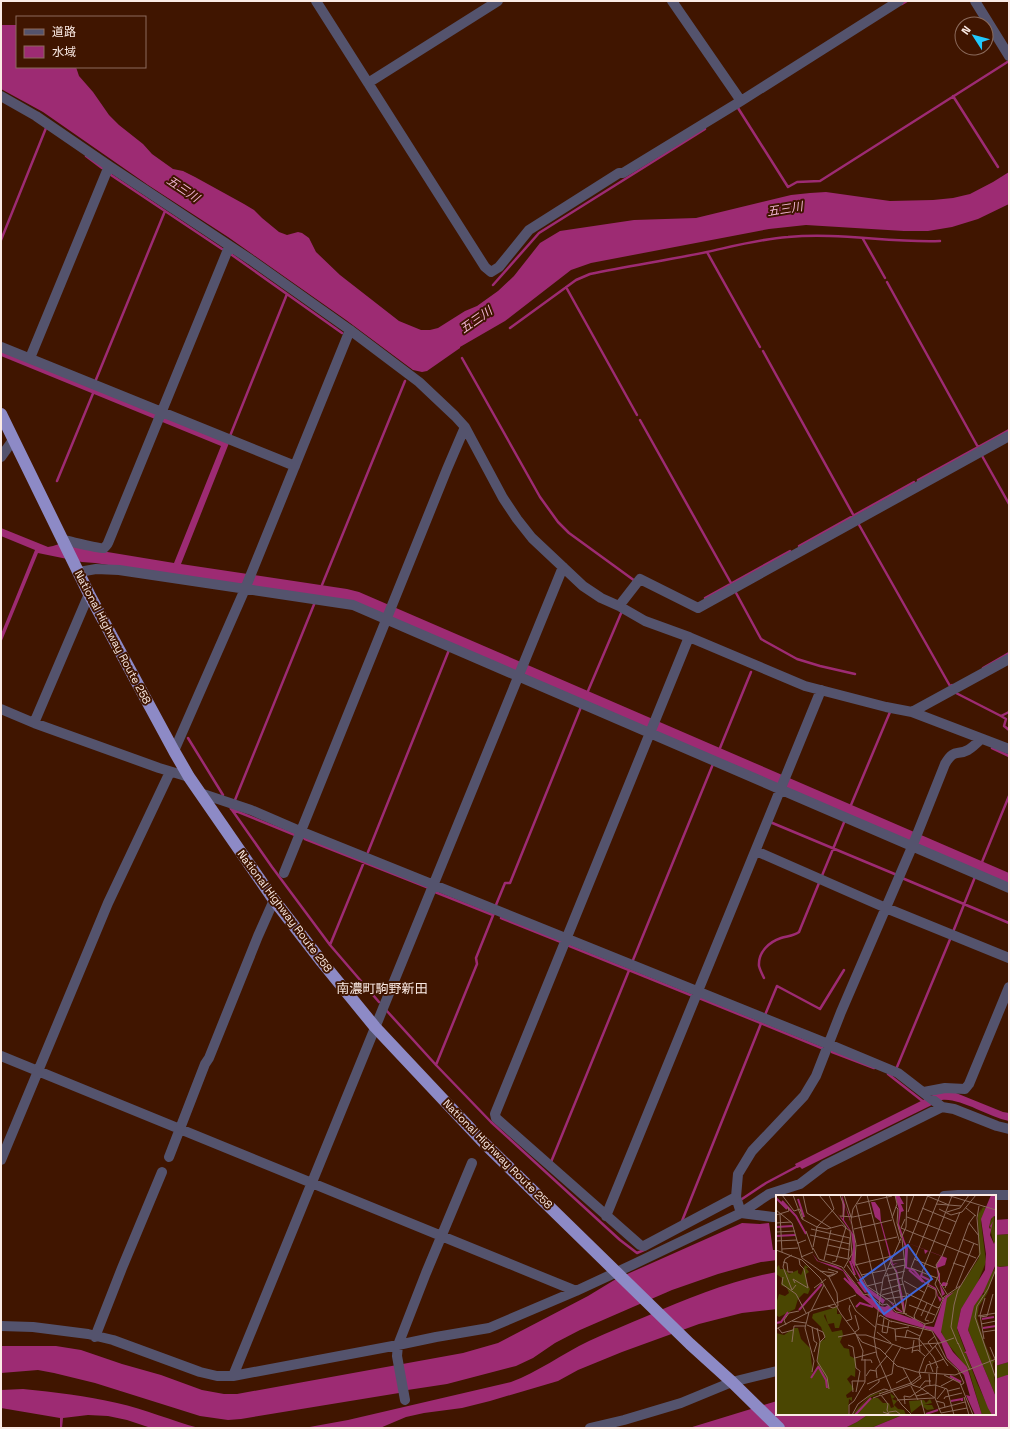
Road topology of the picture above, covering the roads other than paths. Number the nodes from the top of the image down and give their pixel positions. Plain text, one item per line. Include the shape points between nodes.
1 (316, 1) edge
2 (498, 1) edge
3 (672, 1) edge
4 (899, 1) edge
5 (975, 1) edge
6 (1009, 56) edge
7 (368, 83) junction
8 (1, 96) edge
9 (741, 101) junction
10 (109, 166) junction
11 (230, 247) junction
12 (350, 330) junction
13 (1, 347) edge
14 (30, 358) junction
15 (1, 414) edge
16 (160, 416) junction
17 (465, 427) junction
18 (1009, 436) edge
19 (14, 440) junction
20 (1, 457) edge
21 (295, 466) junction
22 (63, 541) junction
23 (562, 567) junction
24 (77, 570) junction
25 (245, 589) junction
26 (90, 594) junction
27 (618, 606) junction
28 (386, 619) junction
29 (689, 638) junction
30 (1009, 659) edge
31 (518, 676) junction
32 (821, 690) junction
33 (1, 709) edge
34 (912, 712) junction
35 (34, 723) junction
36 (649, 733) junction
37 (981, 739) junction
38 (1009, 749) edge
39 (174, 751) junction
40 (170, 772) junction
41 (189, 777) junction
42 (780, 789) junction
43 (200, 793) junction
44 (300, 831) junction
45 (912, 847) junction
46 (756, 851) junction
47 (284, 873) dead end
48 (433, 885) junction
49 (1009, 888) edge
50 (274, 900) junction
51 (886, 908) junction
52 (566, 938) junction
53 (1009, 958) edge
54 (1009, 987) edge
55 (697, 992) junction
56 (375, 1027) junction
57 (828, 1044) junction
58 (1, 1056) edge
59 (39, 1072) junction
60 (927, 1094) junction
61 (940, 1105) junction
62 (1009, 1129) edge
63 (180, 1130) junction
64 (169, 1156) dead end
65 (1, 1160) edge
66 (472, 1163) dead end
67 (162, 1172) dead end
68 (312, 1183) junction
69 (958, 1195) edge
70 (996, 1195) edge
71 (996, 1195) edge
72 (1009, 1195) edge
73 (738, 1204) junction
74 (606, 1216) junction
75 (776, 1217) edge
76 (441, 1237) junction
77 (576, 1291) junction
78 (1, 1326) edge
79 (95, 1337) junction
80 (398, 1345) junction
81 (776, 1371) edge
82 (234, 1376) junction
83 (732, 1382) junction
84 (405, 1400) dead end
85 (590, 1428) edge
86 (780, 1428) edge

1 - 7 street
2 - 7 street
3 - 9 street
4 - 9 street
5 - 6 street
7 - 9 street via 491,272 499,267 529,230
8 - 10 street via 36,116
10 - 11 street
10 - 14 street
11 - 12 street
11 - 16 street
12 - 17 street via 419,382
12 - 21 street
13 - 14 street
14 - 16 street
15 - 19 highway, National Highway Route 258
16 - 21 street
16 - 22 street via 108,543 104,548 100,548
17 - 23 street via 517,519 532,538
17 - 28 street
18 - 27 street via 698,608 640,579
19 - 20 street
19 - 22 highway, National Highway Route 258
21 - 25 street
22 - 24 highway, National Highway Route 258
23 - 27 street via 583,586
23 - 31 street
24 - 25 street via 119,570
24 - 26 highway, National Highway Route 258
25 - 28 street via 340,602
25 - 39 street
26 - 35 street
26 - 39 highway, National Highway Route 258
27 - 29 street via 645,621
28 - 31 street
28 - 44 street
29 - 32 street via 805,686
29 - 36 street
30 - 34 street
31 - 36 street
31 - 48 street
32 - 34 street
32 - 42 street
33 - 35 street
34 - 37 street
35 - 40 street
36 - 42 street
36 - 52 street
37 - 38 street
37 - 45 street via 967,751 948,758
39 - 41 highway, National Highway Route 258
40 - 41 street
40 - 59 street via 108,903
41 - 43 highway, National Highway Route 258
42 - 45 street
42 - 46 street
43 - 44 street via 251,810
43 - 50 highway, National Highway Route 258
44 - 47 street
44 - 48 street
45 - 49 street
45 - 51 street
46 - 51 street
46 - 55 street
48 - 52 street
48 - 56 street
50 - 56 highway, National Highway Route 258
50 - 63 street
51 - 53 street
51 - 57 street
52 - 55 street
52 - 74 street via 495,1114 496,1118
54 - 60 street via 970,1084 965,1089 945,1088
55 - 57 street
55 - 74 street
56 - 68 street
56 - 83 highway, National Highway Route 258 via 484,1143
57 - 60 street via 898,1073
57 - 73 street via 816,1076 804,1096 760,1143 738,1174
58 - 59 street
59 - 63 street
59 - 65 street
60 - 61 street
61 - 62 street
61 - 73 street via 825,1165 800,1184
63 - 64 street
63 - 68 street
66 - 76 street
67 - 79 street
68 - 76 street
68 - 82 street
69 - 70 street
71 - 72 street
73 - 74 street via 644,1246 640,1246
73 - 75 street
73 - 77 street
76 - 77 street
76 - 80 street
77 - 80 street via 489,1328
78 - 79 street via 33,1327
79 - 82 street via 113,1340 200,1372
80 - 82 street
80 - 84 street via 397,1356
81 - 83 street
83 - 85 street via 681,1403
83 - 86 highway, National Highway Route 258

